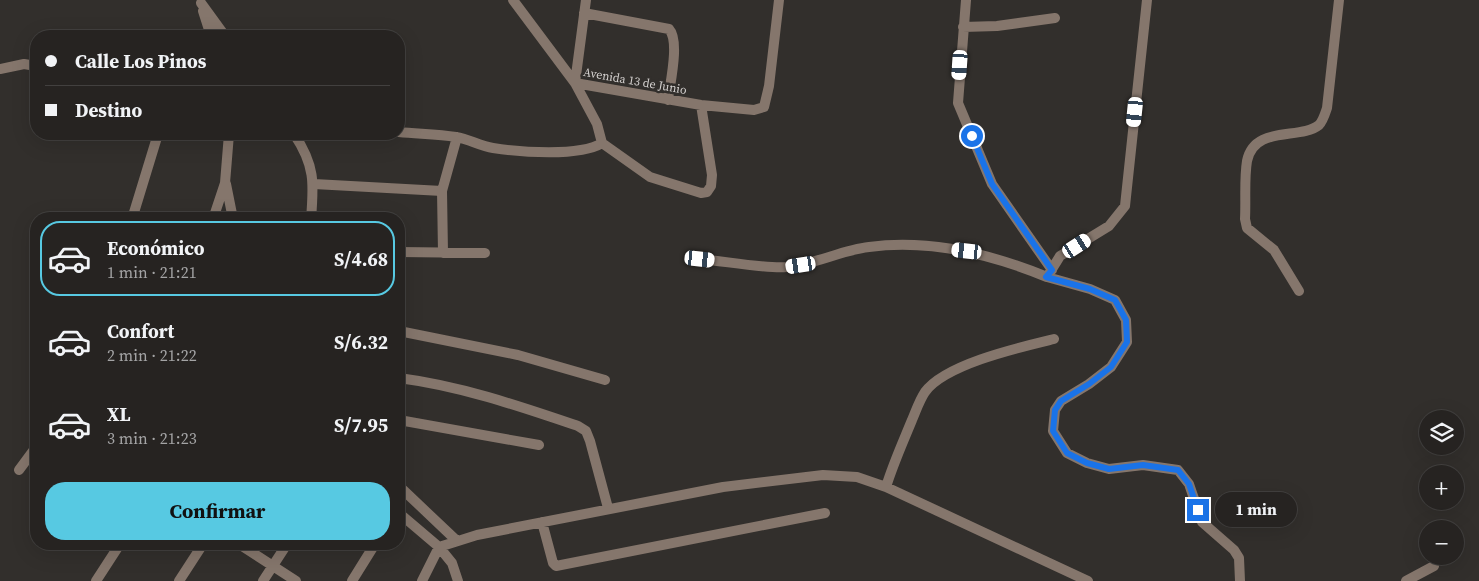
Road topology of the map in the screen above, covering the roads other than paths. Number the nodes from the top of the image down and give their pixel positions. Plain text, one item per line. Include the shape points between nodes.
1 (512, 0) edge
2 (586, 0) edge
3 (779, 0) edge
4 (966, 0) edge
5 (1147, 0) edge
6 (1339, 0) edge
7 (200, 1) edge
8 (584, 13) junction
9 (1055, 18) dead end
10 (963, 27) junction
11 (209, 30) edge
12 (221, 30) edge
13 (30, 65) edge
14 (0, 69) edge
15 (575, 84) junction
16 (668, 100) junction
17 (701, 105) junction
18 (405, 133) edge
19 (458, 138) junction
20 (156, 140) edge
21 (229, 140) edge
22 (299, 140) edge
23 (602, 143) junction
24 (225, 183) junction
25 (314, 184) junction
26 (442, 191) junction
27 (134, 212) edge
28 (215, 212) edge
29 (231, 212) edge
30 (312, 212) edge
31 (405, 252) edge
32 (442, 253) junction
33 (485, 253) dead end
34 (700, 259) dead end
35 (1049, 273) junction
36 (1299, 291) dead end
37 (405, 332) edge
38 (1054, 339) dead end
39 (405, 379) edge
40 (605, 380) dead end
41 (405, 421) edge
42 (539, 445) dead end
43 (30, 455) edge
44 (19, 470) dead end
45 (886, 487) junction
46 (405, 492) edge
47 (608, 508) junction
48 (825, 513) dead end
49 (405, 518) edge
50 (542, 522) junction
51 (457, 541) junction
52 (439, 547) junction
53 (116, 550) edge
54 (199, 550) edge
55 (248, 550) edge
56 (283, 550) edge
57 (371, 550) edge
58 (273, 566) junction
59 (1434, 566) dead end
60 (96, 581) edge
61 (179, 581) edge
62 (263, 581) edge
63 (296, 581) edge
64 (352, 581) edge
65 (422, 581) edge
66 (458, 581) edge
67 (1088, 581) edge
68 (1240, 581) edge
69 (1406, 581) edge

1 - 15 street, Avenida 13 de Junio
2 - 8 street
3 - 17 street, Avenida 13 de Junio via 764,107 754,110
4 - 10 street
5 - 35 street via 1125,206 1109,226 1060,256
6 - 36 street via 1323,119 1310,129 1267,138 1247,160 1247,228 1274,250
7 - 11 street
7 - 12 street
8 - 15 street
8 - 16 street via 669,29 675,43
9 - 10 street
10 - 35 street via 958,103 992,184
13 - 14 street
15 - 16 street, Avenida 13 de Junio
15 - 23 street via 597,124
16 - 17 street, Avenida 13 de Junio
17 - 23 street via 712,174 707,192 701,194 650,177
18 - 19 street
19 - 23 street via 493,148 570,152 594,148
19 - 26 street
20 - 27 street
21 - 24 street
22 - 25 street
24 - 28 street
24 - 29 street
25 - 26 street
25 - 30 street
26 - 32 street
31 - 32 street
32 - 33 street
34 - 35 street via 785,267 818,262 867,247 912,245 967,251
35 - 68 street via 1115,300 1126,320 1127,342 1111,367 1061,401 1055,410 1053,431 1067,453 1087,463 1109,469 1143,465 1178,470 1189,484 1202,522 1239,558
37 - 40 street via 518,355
38 - 45 street via 973,362 935,383 919,403
39 - 47 street via 435,382 488,396 586,431
41 - 42 street
43 - 44 street
45 - 47 street via 857,478 823,475 722,487
45 - 67 street
46 - 51 street
47 - 50 street
48 - 50 street via 556,566
49 - 52 street
50 - 51 street
51 - 52 street
52 - 65 street
52 - 66 street via 452,563
53 - 60 street
54 - 61 street
55 - 58 street
56 - 58 street
57 - 64 street
58 - 62 street
58 - 63 street
59 - 69 street

